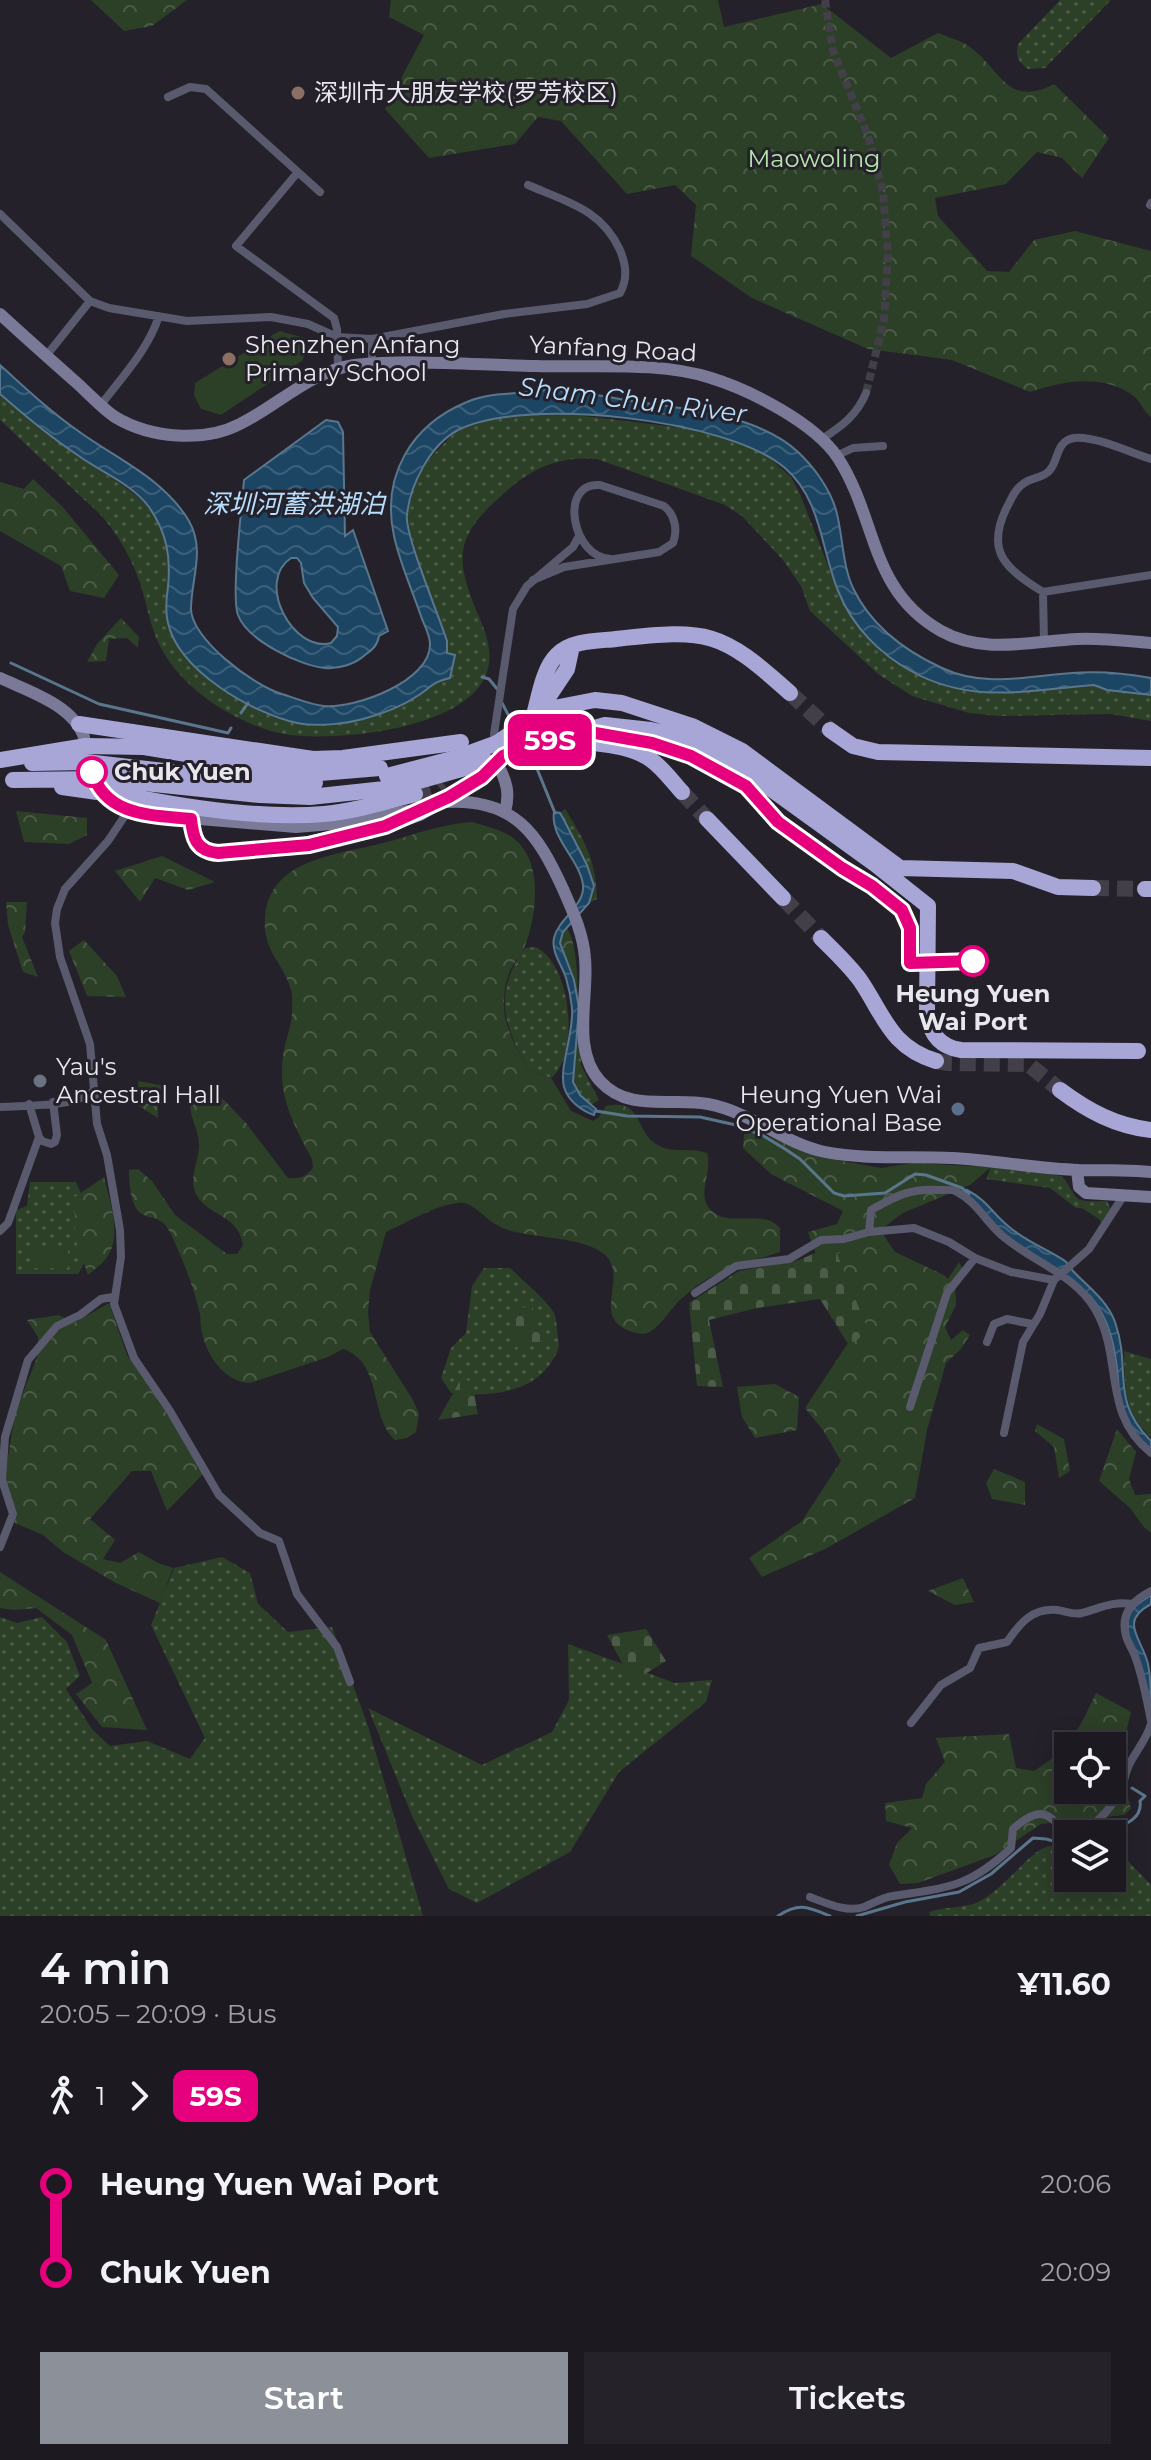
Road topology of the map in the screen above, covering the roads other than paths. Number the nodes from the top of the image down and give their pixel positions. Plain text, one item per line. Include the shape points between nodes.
1 (168, 97) dead end
2 (298, 172) junction
3 (528, 185) dead end
4 (320, 192) dead end
5 (0, 214) edge
6 (90, 301) junction
7 (0, 314) edge
8 (159, 316) junction
9 (337, 337) junction
10 (372, 339) junction
11 (46, 356) junction
12 (372, 364) junction
13 (338, 368) junction
14 (866, 393) tunnel mouth
15 (101, 405) junction
16 (822, 439) junction
17 (883, 446) dead end
18 (836, 456) junction
19 (1151, 459) edge
20 (579, 531) junction
21 (611, 559) junction
22 (1151, 575) edge
23 (533, 580) junction
24 (1043, 592) junction
25 (1044, 643) junction
26 (1151, 643) edge
27 (0, 678) edge
28 (790, 693) tunnel mouth
29 (571, 704) junction
30 (529, 721) junction
31 (82, 730) joint
32 (830, 730) tunnel mouth
33 (570, 735) junction
34 (710, 741) junction
35 (498, 749) junction
36 (1151, 758) edge
37 (0, 762) edge
38 (380, 768) dead end
39 (7, 780) edge
40 (682, 792) tunnel mouth
41 (416, 801) joint
42 (448, 802) dead end
43 (122, 808) joint
44 (505, 812) junction
45 (191, 819) junction
46 (707, 819) tunnel mouth
47 (1093, 888) tunnel mouth
48 (783, 898) tunnel mouth
49 (821, 938) tunnel mouth
50 (1138, 1051) dead end
51 (936, 1061) tunnel mouth
52 (94, 1090) junction
53 (1064, 1092) tunnel mouth
54 (53, 1102) junction
55 (29, 1104) junction
56 (0, 1107) edge
57 (1151, 1130) edge
58 (39, 1137) junction
59 (1077, 1170) junction
60 (1151, 1172) edge
61 (1124, 1195) junction
62 (1151, 1197) edge
63 (0, 1210) edge
64 (11, 1215) junction
65 (0, 1231) edge
66 (869, 1232) junction
67 (975, 1258) junction
68 (1059, 1276) junction
69 (695, 1293) dead end
70 (113, 1297) junction
71 (1032, 1324) junction
72 (987, 1342) dead end
73 (910, 1407) dead end
74 (1004, 1433) dead end
75 (1151, 1453) edge
76 (0, 1547) edge
77 (1151, 1591) edge
78 (1132, 1604) junction
79 (350, 1682) dead end
80 (1151, 1722) edge
81 (911, 1723) dead end
82 (810, 1897) dead end

1 - 2 street via 190,87 206,89
2 - 4 street
2 - 9 street via 236,246 334,318
3 - 10 street via 603,222 626,267 620,293 587,304
5 - 6 street
6 - 8 street
6 - 11 street
7 - 11 street, Yanfang Road
8 - 9 street via 187,321 271,317 308,324
8 - 15 street via 140,353
9 - 10 street
9 - 13 street
10 - 12 street
11 - 15 street, Yanfang Road
12 - 13 street, Yanfang Road
12 - 16 street, Yanfang Road via 693,373 790,415
13 - 15 street, Yanfang Road via 309,380 239,425 215,433 163,434 138,427
14 - 16 street via 859,410
16 - 18 street, Yanfang Road
17 - 18 street via 853,448
18 - 25 street, Yanfang Road via 860,503 883,570 907,604 964,640 1003,646
19 - 24 street via 1075,438 1061,445 1045,475 1020,485 999,523 997,546 1015,574
20 - 21 street via 589,551
20 - 21 street via 575,500 590,485 660,504 671,512 676,534 668,549
20 - 23 street via 576,543
21 - 23 street via 564,567
22 - 24 street
23 - 35 street via 513,609 496,715
24 - 25 street
25 - 26 street, Yanfang Road
27 - 31 street via 55,706
28 - 30 highway via 745,655 710,637 671,633 572,646 567,669
29 - 30 highway
29 - 33 highway via 578,716
29 - 34 highway via 622,703 658,713
30 - 35 highway
31 - 35 highway via 313,759 461,742
32 - 36 highway via 853,746 878,752
33 - 34 highway via 605,725
33 - 35 highway
33 - 40 highway via 583,743 623,747 642,755
34 - 47 highway via 742,751 892,865 1013,871 1058,887
34 - 50 highway via 928,906 927,1019 942,1044 961,1050
35 - 37 highway, bridge via 399,773 315,783 99,763
35 - 39 highway, bridge via 411,784 330,796 260,795 106,779
35 - 44 street via 508,788
35 - 45 highway, bridge via 482,777 438,803 369,831 294,847 214,853 196,843
37 - 38 highway, bridge via 78,746 144,747 288,771
39 - 41 highway, bridge via 270,813 312,815
41 - 45 street via 355,822 315,826
42 - 44 street via 479,803
43 - 45 street
43 - 52 street via 108,841 65,889 57,909 57,941 90,1044
44 - 59 street via 536,837 579,925 586,962 586,1054 600,1082 622,1097 717,1106 829,1152 997,1160
46 - 48 highway
49 - 51 highway via 859,979 894,1037
52 - 54 street via 77,1100
52 - 70 street via 121,1238
53 - 57 highway via 1102,1117
54 - 55 street
54 - 58 street via 55,1142
55 - 56 street
55 - 58 street
58 - 64 street
59 - 60 street
59 - 61 street via 1083,1192
61 - 62 street
61 - 68 street via 1089,1249
63 - 64 street
64 - 65 street
66 - 67 street via 914,1228
66 - 68 street via 871,1210 904,1192 956,1191 1005,1238
66 - 69 street via 821,1240 789,1259 736,1266
67 - 68 street via 1011,1272
67 - 73 street via 947,1293
68 - 71 street
68 - 75 street via 1094,1308 1103,1326 1118,1407 1137,1442
70 - 76 street via 57,1326 23,1370 5,1437 2,1480 13,1514
70 - 79 street via 134,1358 219,1495 260,1533 279,1541 297,1594 337,1647
71 - 72 street via 1007,1319 994,1324
71 - 74 street via 1023,1342
77 - 78 street
78 - 80 street via 1126,1636
78 - 81 street via 1113,1602 1075,1614 1057,1610 1025,1617 1007,1642 979,1648 970,1668 941,1685
80 - 82 street via 1118,1793 1101,1818 1083,1829 1072,1830 1036,1814 1013,1829 1011,1848 992,1866 962,1884 889,1896 859,1908

